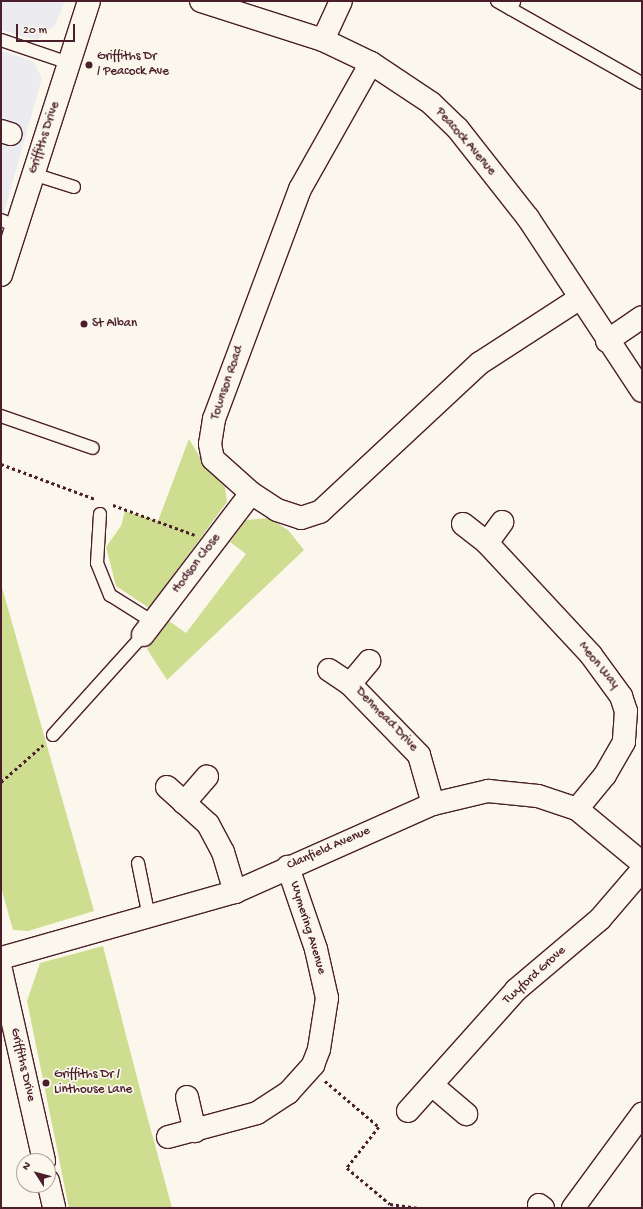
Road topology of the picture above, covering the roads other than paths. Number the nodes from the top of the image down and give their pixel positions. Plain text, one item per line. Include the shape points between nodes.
1 (89, 1) edge
2 (200, 1) edge
3 (341, 1) edge
4 (497, 1) edge
5 (513, 5) edge
6 (1, 40) edge
7 (323, 40) junction
8 (68, 63) junction
9 (372, 63) junction
10 (642, 83) edge
11 (34, 174) junction
12 (74, 187) dead end
13 (9, 223) edge
14 (1, 275) edge
15 (580, 298) junction
16 (642, 318) edge
17 (607, 341) junction
18 (642, 391) edge
19 (1, 416) edge
20 (93, 448) dead end
21 (251, 494) junction
22 (100, 514) dead end
23 (502, 522) dead end
24 (463, 524) dead end
25 (488, 543) junction
26 (148, 628) junction
27 (369, 661) dead end
28 (329, 670) dead end
29 (350, 684) junction
30 (53, 735) road end
31 (207, 777) dead end
32 (167, 787) dead end
33 (184, 803) junction
34 (432, 804) junction
35 (578, 809) junction
36 (138, 863) dead end
37 (642, 863) edge
38 (288, 867) junction
39 (642, 870) edge
40 (235, 892) junction
41 (148, 916) junction
42 (1, 958) edge
43 (1, 970) edge
44 (432, 1085) junction
45 (187, 1097) dead end
46 (408, 1111) dead end
47 (466, 1114) dead end
48 (642, 1114) edge
49 (195, 1131) junction
50 (168, 1137) dead end
51 (42, 1153) edge
52 (51, 1193) edge
53 (54, 1208) edge
54 (573, 1208) edge

1 - 8 street, Griffiths Drive
2 - 7 street, Peacock Avenue
3 - 7 street
4 - 5 lane
5 - 10 lane
6 - 8 lane
7 - 9 street, Peacock Avenue
8 - 11 street, Griffiths Drive
9 - 15 street, Peacock Avenue via 431,102 458,129 528,218
9 - 21 street, Townson Road via 300,189 214,419 210,444 213,459
11 - 12 lane
11 - 13 street, Griffiths Drive
13 - 14 street, Griffiths Drive
15 - 17 street, Peacock Avenue
15 - 21 street, Townson Road via 480,363 320,512 301,518 289,515
16 - 17 street
17 - 18 street, Peacock Avenue
19 - 20 lane
21 - 26 street, Hodson Close
22 - 26 lane via 97,563 110,595
23 - 25 street
24 - 25 street, Meon Way
25 - 35 street, Meon Way via 591,655 622,696 626,711 624,742 605,774
26 - 30 lane
27 - 29 street, Denmead Drive
28 - 29 street, Denmead Drive
29 - 34 street, Denmead Drive via 419,755
31 - 33 street
32 - 33 street
33 - 40 street via 208,824 224,852
34 - 35 street, Clanfield Avenue via 488,790 538,796
34 - 38 street, Clanfield Avenue
35 - 37 street, Clanfield Avenue
36 - 41 lane
38 - 40 street, Clanfield Avenue
38 - 49 street, Wymering Avenue via 316,950 327,998 319,1049 310,1069 288,1092 257,1113
39 - 44 street, Twyford Grove via 600,919 516,990
40 - 41 street, Clanfield Avenue
41 - 42 street, Clanfield Avenue
43 - 51 street, Griffiths Drive
44 - 46 street, Twyford Grove
44 - 47 street
45 - 49 street
48 - 54 street
49 - 50 street, Wymering Avenue
52 - 53 street

